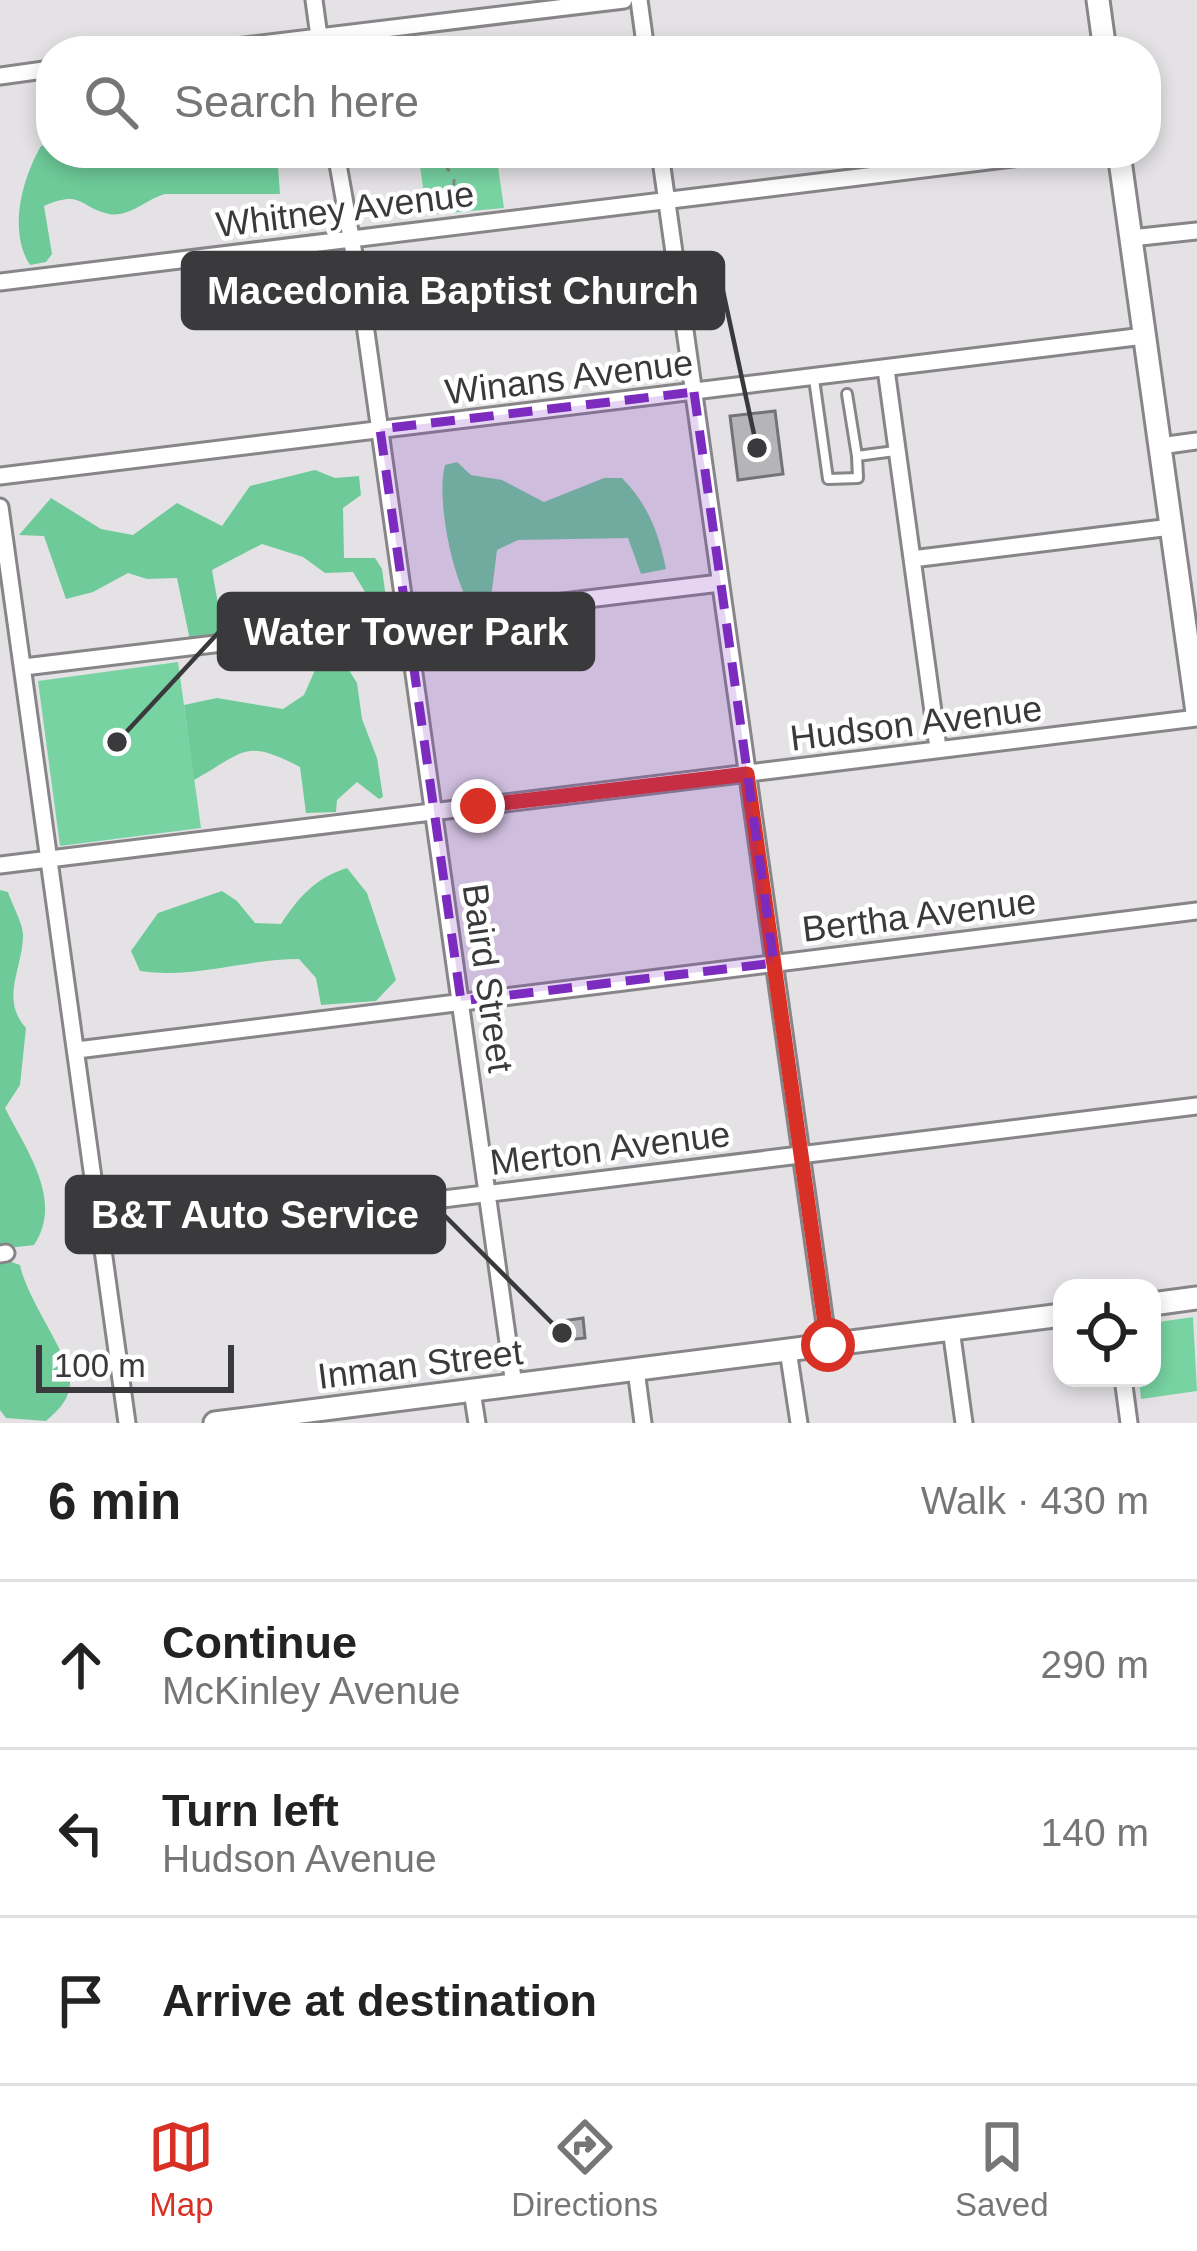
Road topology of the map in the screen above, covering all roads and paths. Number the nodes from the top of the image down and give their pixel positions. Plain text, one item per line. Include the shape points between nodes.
1 (314, 0) edge
2 (470, 0) edge
3 (624, 0) edge
4 (639, 0) edge
5 (1098, 0) edge
6 (505, 7) edge
7 (472, 19) junction
8 (319, 36) edge
9 (369, 36) edge
10 (644, 36) edge
11 (1103, 36) edge
12 (36, 71) edge
13 (0, 73) edge
14 (339, 168) edge
15 (448, 168) edge
16 (662, 168) edge
17 (927, 168) edge
18 (1122, 168) edge
19 (666, 199) junction
20 (453, 226) junction
21 (1197, 231) edge
22 (1131, 238) junction
23 (351, 239) junction
24 (0, 282) edge
25 (1144, 336) junction
26 (886, 369) junction
27 (813, 378) junction
28 (694, 392) junction
29 (847, 394) dead end
30 (380, 429) junction
31 (1197, 441) edge
32 (1160, 446) junction
33 (897, 451) junction
34 (857, 456) junction
35 (0, 476) edge
36 (0, 507) edge
37 (1171, 527) junction
38 (912, 559) junction
39 (720, 583) junction
40 (408, 621) junction
41 (1193, 653) edge
42 (24, 668) junction
43 (1197, 715) edge
44 (938, 748) junction
45 (747, 774) junction
46 (434, 812) junction
47 (50, 859) junction
48 (0, 865) edge
49 (1197, 911) edge
50 (773, 963) junction
51 (461, 1001) junction
52 (77, 1050) junction
53 (1197, 1106) edge
54 (801, 1154) junction
55 (488, 1193) junction
56 (103, 1241) junction
57 (1197, 1298) edge
58 (1161, 1303) edge
59 (1053, 1316) edge
60 (952, 1329) junction
61 (828, 1345) junction
62 (788, 1350) junction
63 (636, 1370) junction
64 (514, 1385) junction
65 (1124, 1387) edge
66 (472, 1390) junction
67 (299, 1418) edge
68 (128, 1423) edge
69 (215, 1423) edge
70 (477, 1423) edge
71 (644, 1423) edge
72 (799, 1423) edge
73 (964, 1423) edge
74 (1129, 1423) edge

1 - 8 street
2 - 7 lane
3 - 6 street
4 - 10 street
5 - 11 street
6 - 7 street
7 - 9 street
12 - 13 street
14 - 23 street, Baird Street
15 - 20 path via 457,194
16 - 19 street
17 - 19 street, Whitney Avenue
18 - 22 street
19 - 20 street, Whitney Avenue
19 - 28 street
20 - 23 street, Whitney Avenue
21 - 22 street
22 - 25 street
23 - 24 street, Whitney Avenue
23 - 30 street, Baird Street
25 - 26 street, Winans Avenue
25 - 32 street
26 - 27 street, Winans Avenue
26 - 33 street
27 - 28 street, Winans Avenue
27 - 34 lane via 828,479 858,478
28 - 30 street, Winans Avenue
28 - 39 street
29 - 34 lane
30 - 35 street, Winans Avenue
30 - 40 street, Baird Street
31 - 32 street
32 - 37 street
33 - 34 lane
33 - 38 street
36 - 42 street
37 - 38 street
37 - 41 street
38 - 44 street
39 - 40 street
39 - 45 street
40 - 42 street
40 - 46 street, Baird Street
41 - 43 street
42 - 47 street
43 - 44 street, Hudson Avenue
44 - 45 street, Hudson Avenue
45 - 46 street, Hudson Avenue
45 - 50 street
46 - 47 street, Hudson Avenue
46 - 51 street, Baird Street
47 - 48 street, Hudson Avenue
47 - 52 street
49 - 50 street, Bertha Avenue
50 - 51 street, Bertha Avenue
50 - 54 street
51 - 52 street, Bertha Avenue
51 - 55 street, Baird Street
52 - 56 street
53 - 54 street, Merton Avenue
54 - 55 street, Merton Avenue
54 - 61 street
55 - 56 street, Merton Avenue
55 - 64 street, Baird Street
56 - 68 street
57 - 58 street
59 - 60 street, Inman Street
60 - 61 street, Inman Street
60 - 73 street
61 - 62 street, Inman Street
62 - 63 street, Inman Street
62 - 72 street
63 - 64 street, Inman Street
63 - 71 street
64 - 66 street, Inman Street
65 - 74 street
66 - 67 street, Inman Street
66 - 70 street
67 - 69 street, Inman Street

